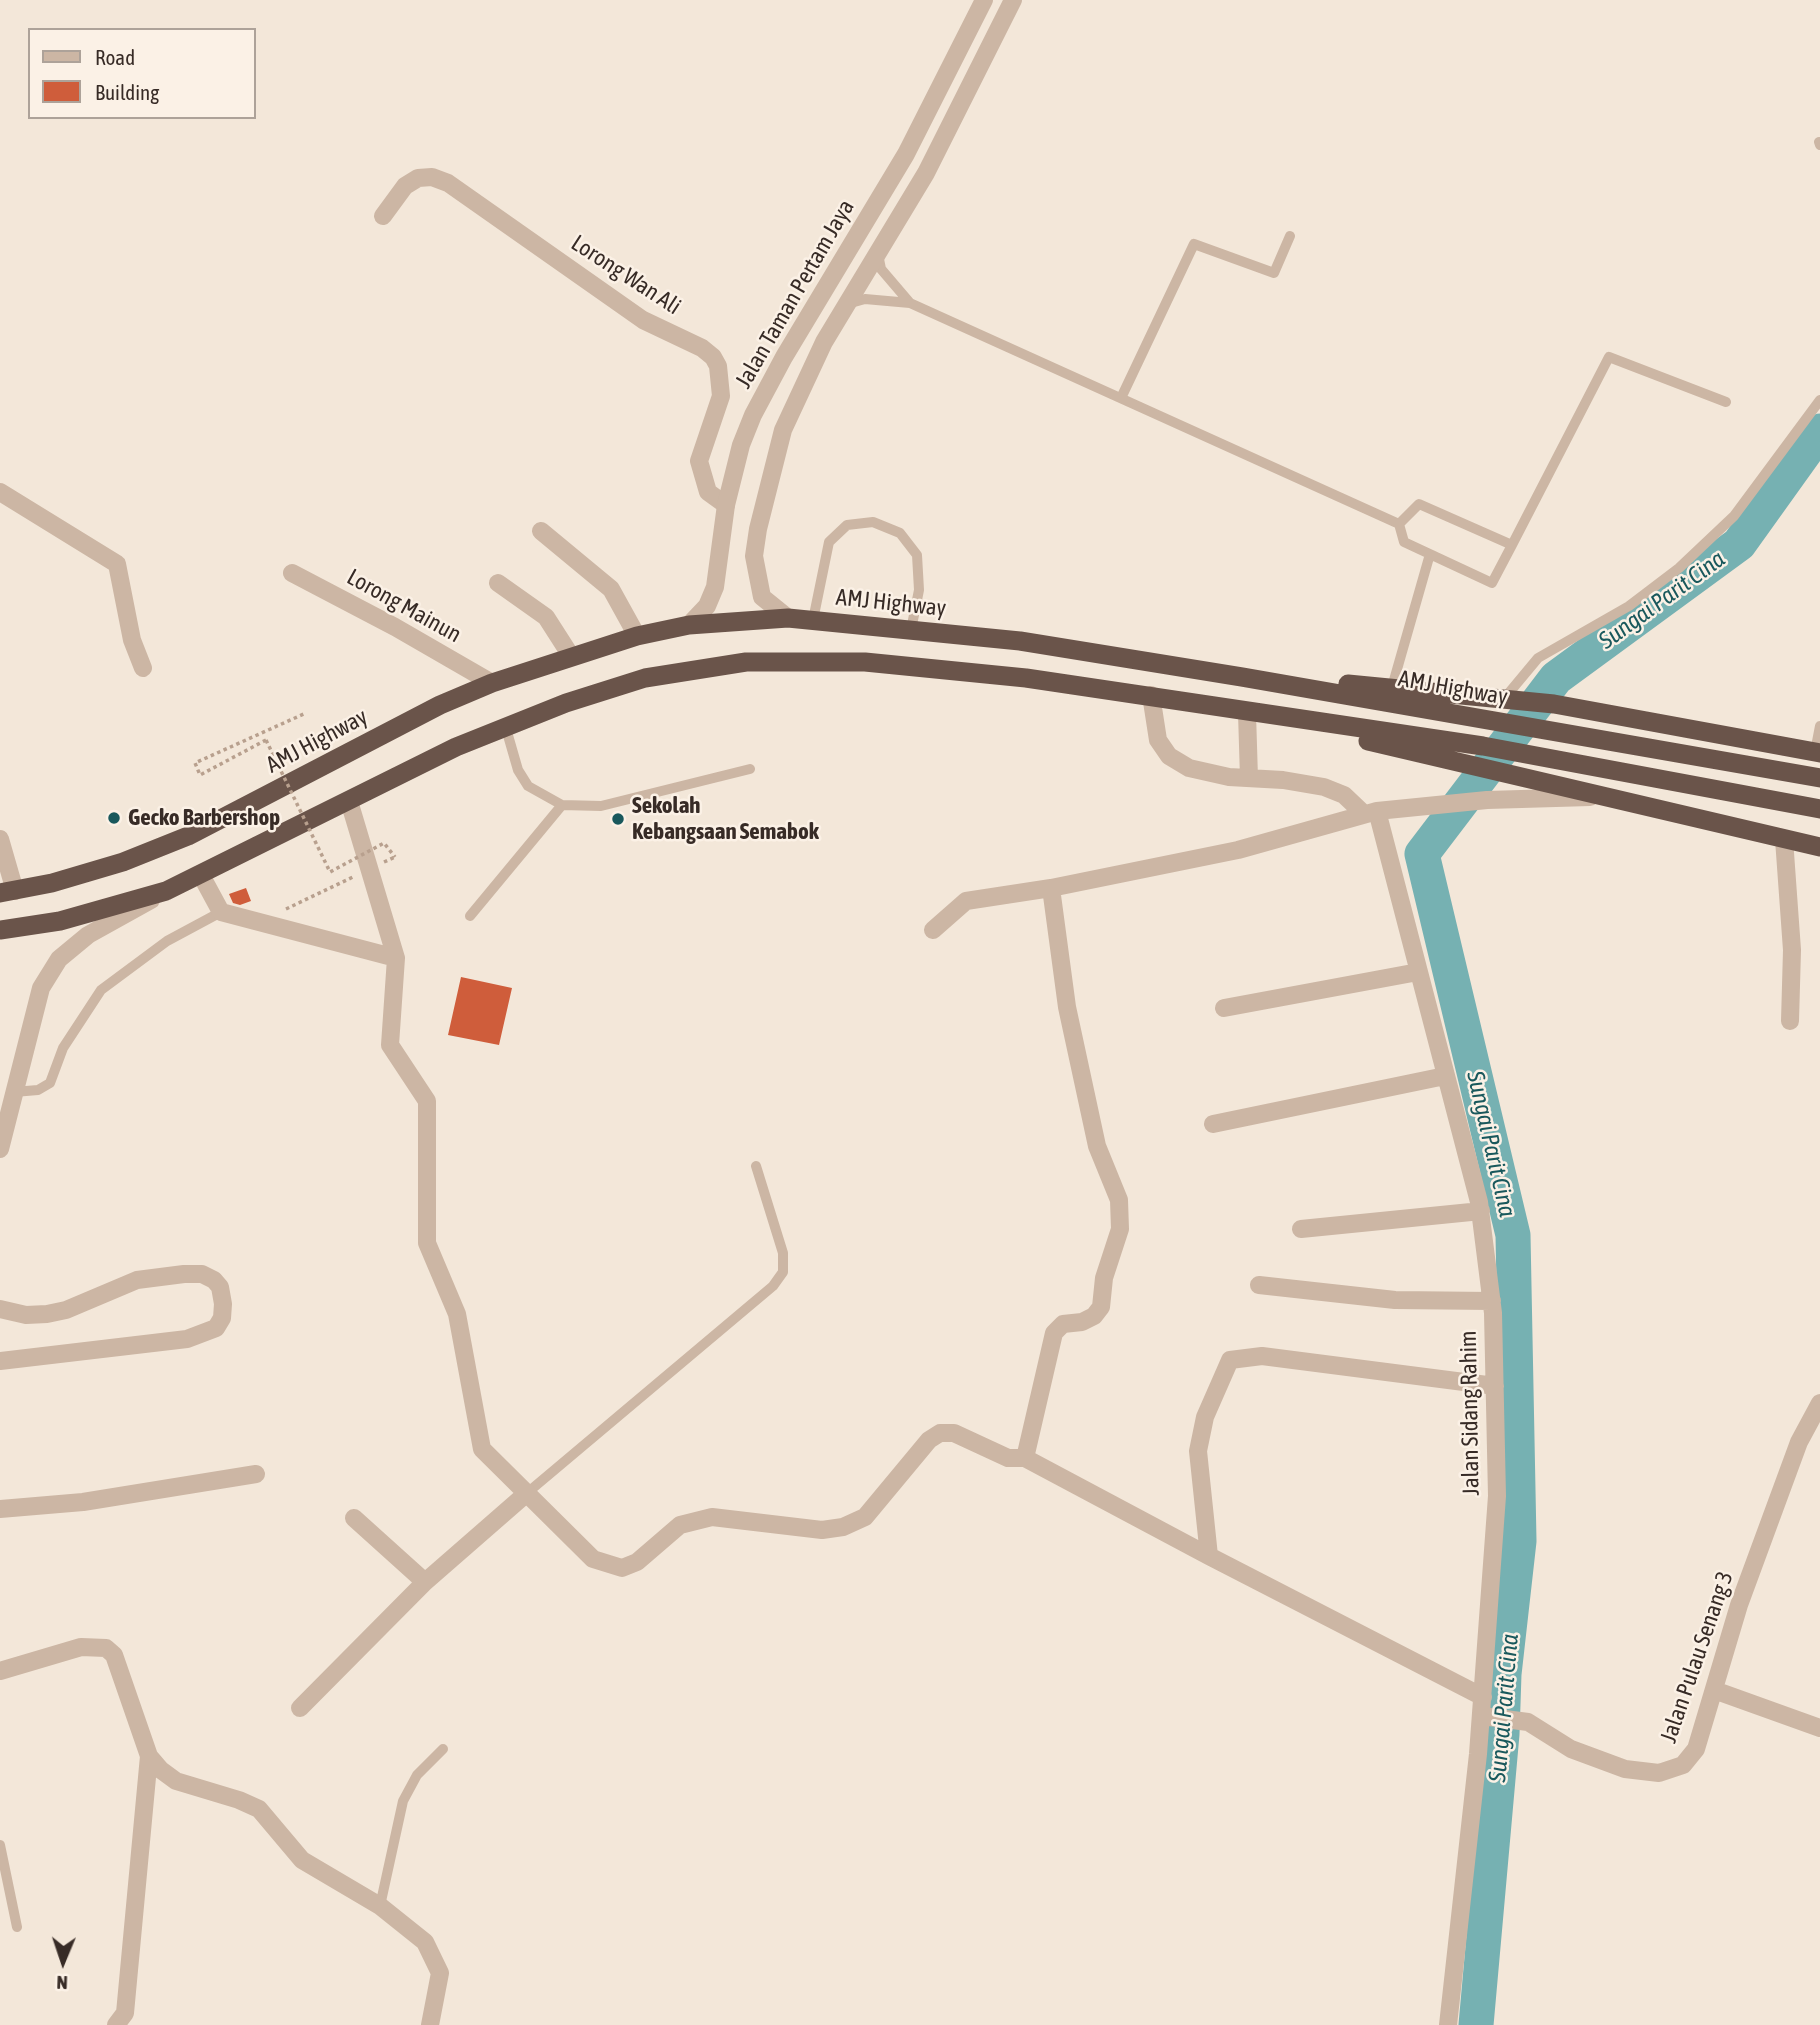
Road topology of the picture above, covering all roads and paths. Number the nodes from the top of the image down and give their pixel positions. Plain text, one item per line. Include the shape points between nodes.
1 (984, 0) edge
2 (1013, 0) edge
3 (383, 216) dead end
4 (1290, 236) dead end
5 (878, 253) junction
6 (909, 303) junction
7 (847, 304) junction
8 (1121, 398) junction
9 (1820, 400) edge
10 (1726, 402) dead end
11 (0, 492) edge
12 (726, 505) junction
13 (1399, 524) junction
14 (541, 531) dead end
15 (1512, 545) junction
16 (1430, 554) junction
17 (292, 573) dead end
18 (498, 583) dead end
19 (788, 618) junction
20 (813, 620) junction
21 (689, 625) junction
22 (911, 630) junction
23 (637, 636) junction
24 (571, 656) junction
25 (143, 668) dead end
26 (1242, 677) junction
27 (492, 683) junction
28 (1392, 687) junction
29 (1151, 695) junction
30 (1503, 700) junction
31 (306, 713) dead end
32 (1247, 713) junction
33 (505, 725) junction
34 (1820, 726) edge
35 (1817, 753) edge
36 (750, 769) dead end
37 (1249, 778) junction
38 (1820, 778) edge
39 (1606, 797) junction
40 (349, 801) junction
41 (562, 805) junction
42 (1820, 809) edge
43 (1371, 813) junction
44 (0, 839) edge
45 (1784, 839) junction
46 (1820, 846) edge
47 (371, 869) junction
48 (201, 875) junction
49 (1051, 888) junction
50 (166, 891) junction
51 (8, 892) edge
52 (221, 912) junction
53 (278, 914) dead end
54 (470, 916) dead end
55 (0, 930) edge
56 (933, 930) dead end
57 (396, 958) junction
58 (1418, 972) junction
59 (1224, 1008) dead end
60 (1790, 1021) dead end
61 (1445, 1076) junction
62 (14, 1092) junction
63 (1213, 1124) dead end
64 (0, 1149) edge
65 (756, 1166) dead end
66 (1480, 1211) junction
67 (1301, 1229) dead end
68 (1259, 1286) dead end
69 (1492, 1301) junction
70 (0, 1309) edge
71 (0, 1361) edge
72 (1495, 1386) junction
73 (1820, 1403) edge
74 (1025, 1458) junction
75 (256, 1474) dead end
76 (527, 1493) junction
77 (0, 1509) edge
78 (354, 1518) dead end
79 (1209, 1556) junction
80 (425, 1582) junction
81 (0, 1671) edge
82 (1714, 1690) junction
83 (1483, 1697) junction
84 (300, 1708) dead end
85 (1488, 1717) junction
86 (1820, 1728) edge
87 (443, 1749) dead end
88 (149, 1756) junction
89 (0, 1845) edge
90 (380, 1906) junction
91 (17, 1927) dead end
92 (116, 2025) edge
93 (430, 2025) edge
94 (1448, 2025) edge

1 - 12 street, Jalan Taman Pertam Jaya via 906,154 753,415
2 - 5 street via 926,173
3 - 12 street, Lorong Wan Ali via 405,186 418,178 448,183 643,320 708,352 718,366 721,396 699,461 708,492
4 - 8 lane via 1274,274 1194,244
5 - 6 lane via 881,270
5 - 7 street
6 - 7 lane via 865,299
6 - 8 lane
7 - 19 street via 783,430 758,529 754,556 762,597
8 - 13 lane
9 - 30 lane via 1734,516 1679,568 1629,606 1538,658
10 - 15 lane via 1609,357
11 - 25 street via 117,565 132,640
12 - 21 street, Jalan Taman Pertam Jaya via 715,587 707,606
13 - 15 lane via 1419,504
13 - 16 lane via 1404,542
14 - 23 street via 611,589
15 - 16 lane via 1492,583
16 - 28 lane
17 - 27 street, Lorong Mainun
18 - 24 street via 546,617
19 - 20 highway, AMJ Highway
19 - 21 highway, AMJ Highway
20 - 22 highway, AMJ Highway
20 - 22 lane via 829,542 847,525 873,522 900,533 917,555 919,590
21 - 23 highway, AMJ Highway
22 - 26 highway, AMJ Highway via 1020,641
23 - 24 highway, AMJ Highway
24 - 27 highway, AMJ Highway
26 - 28 highway
26 - 38 highway, AMJ Highway
27 - 51 highway, AMJ Highway via 440,705 188,836 123,862
28 - 30 highway
29 - 32 highway
29 - 33 highway via 865,662 746,662 645,678
29 - 37 street via 1157,740 1169,756 1189,768
30 - 35 highway via 1554,704
31 - 47 path, bridge via 195,763 200,775 266,740 330,872 384,843 395,857
32 - 37 street
32 - 39 highway
32 - 42 highway via 1483,746
33 - 40 highway
33 - 41 lane via 518,770 528,786
34 - 35 lane
36 - 41 lane via 601,806
37 - 43 street via 1324,787
39 - 43 street via 1487,800
39 - 45 highway
40 - 47 street
40 - 48 highway
41 - 54 lane
43 - 49 street via 1238,850
43 - 58 street, Jalan Sidang Rahim
44 - 51 street
45 - 46 highway
45 - 60 street via 1792,950
47 - 53 path
47 - 57 street
48 - 50 highway
48 - 52 street
49 - 56 street via 966,901
49 - 74 street via 1067,1007 1097,1146 1119,1200 1120,1229 1104,1278 1101,1307 1094,1316 1063,1324 1054,1333
50 - 55 highway via 60,921
50 - 62 street via 88,935 59,960 41,988
52 - 57 street
52 - 62 lane via 167,940 101,990 62,1048 50,1083 38,1090
57 - 76 street via 390,1045 427,1101 427,1243 457,1314 482,1449
58 - 59 street
58 - 61 street, Jalan Sidang Rahim
61 - 63 street
61 - 66 street, Jalan Sidang Rahim
62 - 64 street
65 - 76 lane via 783,1253 783,1272 773,1286
66 - 67 street
66 - 69 street, Jalan Sidang Rahim
68 - 69 street via 1395,1300
69 - 72 street, Jalan Sidang Rahim
70 - 71 street via 47,1314 137,1280 184,1274 202,1274 214,1280 223,1304 216,1328 187,1339
72 - 79 street via 1262,1356 1230,1360 1205,1417 1198,1451
72 - 83 street, Jalan Sidang Rahim via 1497,1496
73 - 82 street, Jalan Pulau Senang 3 via 1799,1441
74 - 76 street via 1008,1458 954,1433 940,1433 864,1517 843,1527 822,1530 712,1517 680,1525 636,1562 622,1567 593,1559
74 - 79 street
75 - 77 street via 72,1504
76 - 80 street
78 - 80 street
79 - 83 street
80 - 84 street
81 - 88 street via 81,1647 106,1648 120,1665
82 - 85 street, Jalan Pulau Senang 3 via 1696,1749 1683,1765 1659,1773 1614,1765 1571,1749 1528,1722
82 - 86 street
83 - 85 street, Jalan Sidang Rahim
85 - 94 street, Jalan Sidang Rahim
87 - 90 lane via 418,1775 403,1801
88 - 90 street via 176,1781 259,1809 302,1860
88 - 92 street via 125,2013
89 - 91 lane
90 - 93 street via 425,1942 434,1956 440,1973

